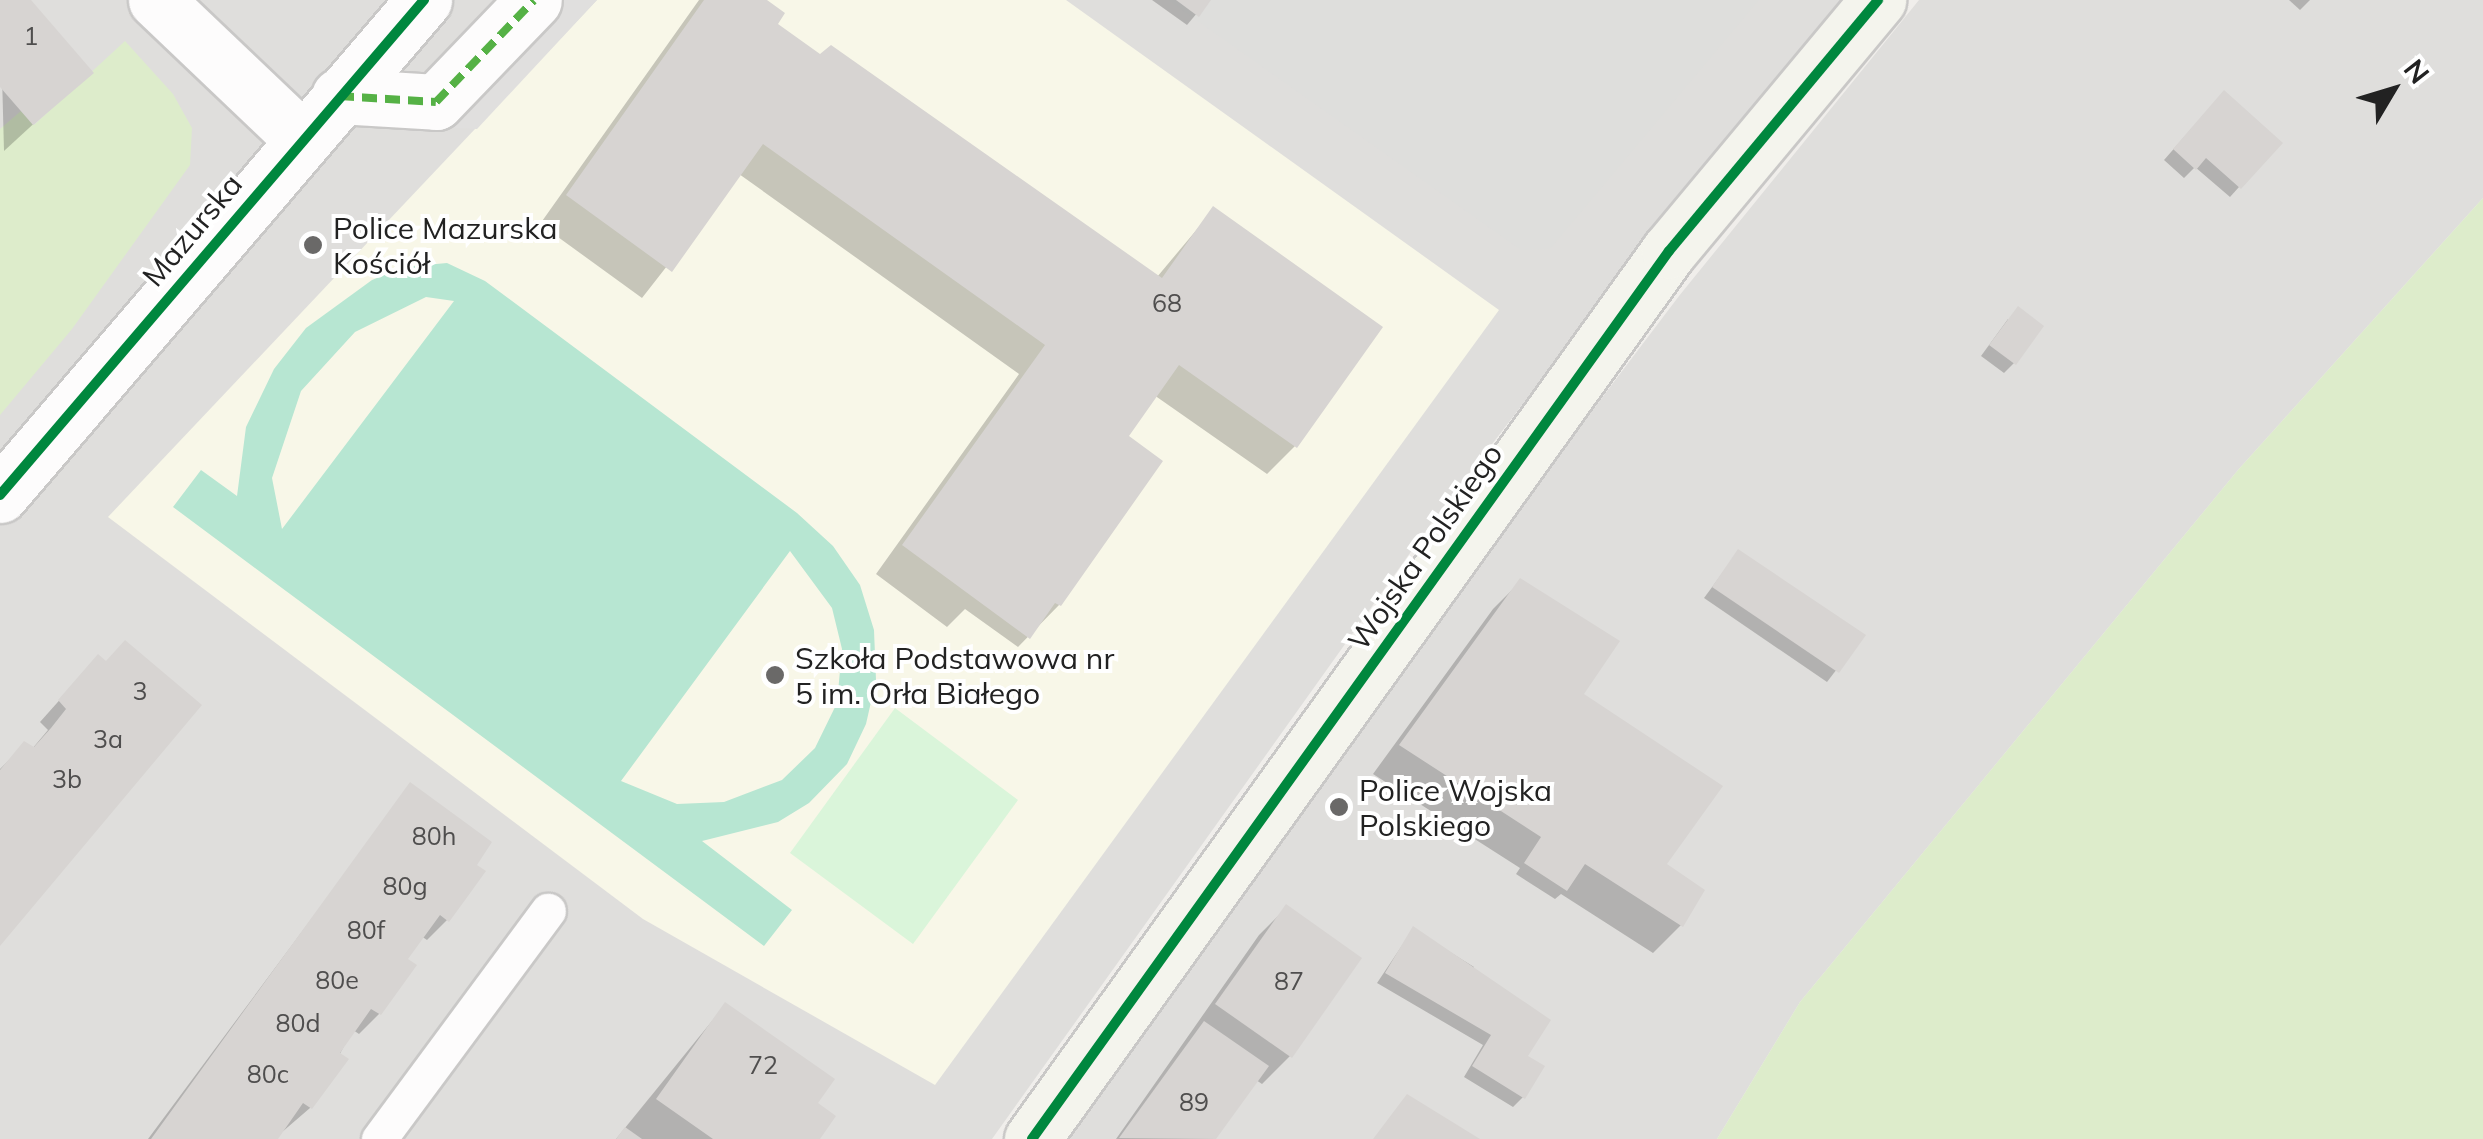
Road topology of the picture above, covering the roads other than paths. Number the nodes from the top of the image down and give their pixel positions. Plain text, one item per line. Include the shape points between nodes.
1 (156, 0) edge
2 (424, 0) edge
3 (534, 0) edge
4 (1878, 0) edge
5 (339, 96) junction
6 (302, 139) junction
7 (0, 495) edge
8 (548, 911) dead end
9 (380, 1139) edge
10 (1032, 1139) edge

1 - 6 street
2 - 5 street, Mazurska
3 - 5 street via 436,102
4 - 10 street, Wojska Polskiego via 1669,251
5 - 6 street, Mazurska
6 - 7 street, Mazurska
8 - 9 lane

